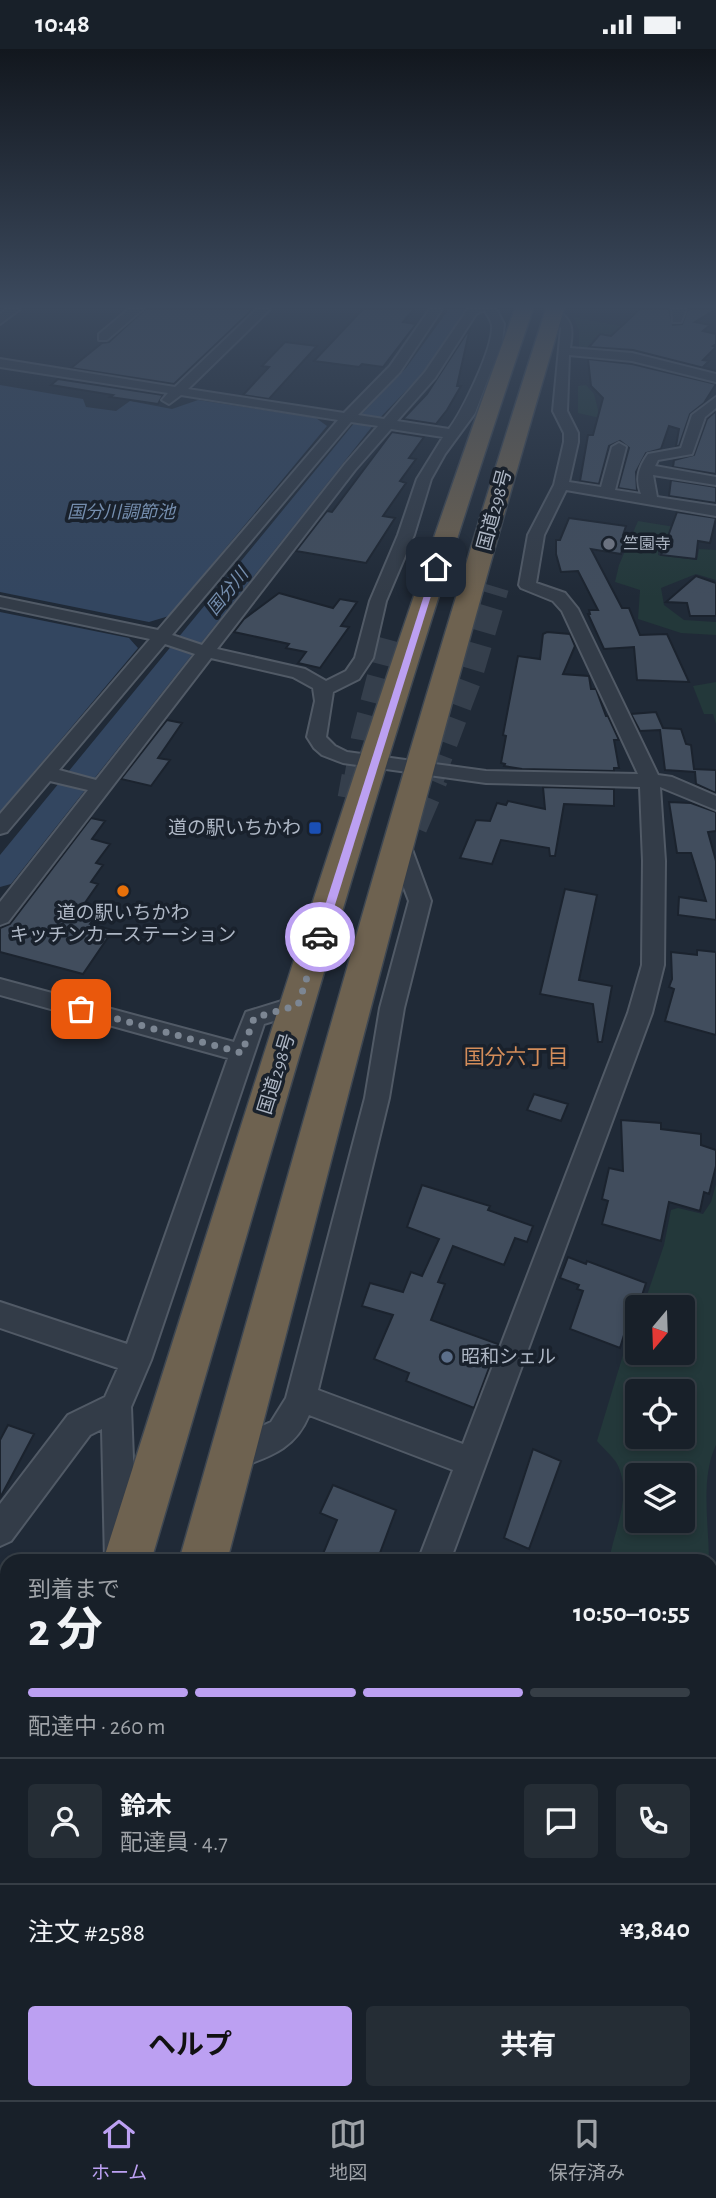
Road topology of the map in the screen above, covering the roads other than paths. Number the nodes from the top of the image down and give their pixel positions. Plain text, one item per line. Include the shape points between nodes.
1 (259, 405) edge
2 (362, 405) edge
3 (401, 405) edge
4 (471, 405) edge
5 (490, 405) edge
6 (525, 405) edge
7 (536, 405) edge
8 (560, 405) edge
9 (711, 405) edge
10 (349, 419) junction
11 (383, 424) junction
12 (452, 434) junction
13 (618, 447) dead end
14 (474, 450) junction
15 (646, 469) junction
16 (716, 481) edge
17 (561, 485) junction
18 (607, 491) junction
19 (651, 499) junction
20 (716, 510) edge
21 (506, 547) tunnel mouth
22 (0, 602) edge
23 (391, 635) tunnel mouth
24 (168, 638) junction
25 (203, 651) junction
26 (324, 689) junction
27 (374, 762) junction
28 (421, 769) junction
29 (51, 775) junction
30 (650, 779) junction
31 (98, 787) junction
32 (716, 804) edge
33 (0, 827) edge
34 (400, 841) junction
35 (0, 917) edge
36 (0, 987) edge
37 (298, 1005) junction
38 (242, 1053) junction
39 (0, 1315) edge
40 (136, 1360) junction
41 (301, 1398) junction
42 (116, 1407) junction
43 (231, 1456) junction
44 (471, 1462) junction
45 (0, 1531) edge
46 (121, 1554) edge
47 (129, 1554) edge
48 (206, 1554) edge
49 (437, 1554) edge

1 - 10 street
2 - 10 street
3 - 11 street
4 - 12 street
5 - 14 highway, 国道298号
6 - 28 highway, 国道298号
7 - 21 highway via 536,429
8 - 17 street via 571,433
9 - 15 street via 699,415 690,448 655,455
10 - 11 street
10 - 24 street
11 - 12 street
11 - 25 street
12 - 26 street via 431,465 378,601 364,659 353,675
13 - 18 street
14 - 23 highway via 428,530
14 - 27 highway, 国道298号
15 - 16 street
15 - 19 street via 644,488
17 - 18 street
17 - 30 street via 542,519 527,585 559,597 570,609
18 - 19 street
19 - 20 street
22 - 24 street
24 - 25 street
24 - 29 street
25 - 26 street via 299,673
25 - 31 street
26 - 27 street via 315,733 318,742 330,752
27 - 28 street
27 - 37 highway, 国道298号
28 - 30 street via 486,777
28 - 34 highway, 国道298号
29 - 31 street
29 - 33 street
30 - 32 street via 677,784
30 - 44 street via 654,861 650,978
31 - 35 street
34 - 41 street via 419,901 392,1008 377,1098
34 - 43 highway, 国道298号
36 - 38 street
37 - 38 street via 254,1018
37 - 47 highway, 国道298号
38 - 40 street
39 - 40 street
40 - 42 street
41 - 43 street via 280,1437
41 - 44 street
42 - 45 street via 79,1425
42 - 46 street
43 - 48 highway, 国道298号
44 - 49 street

